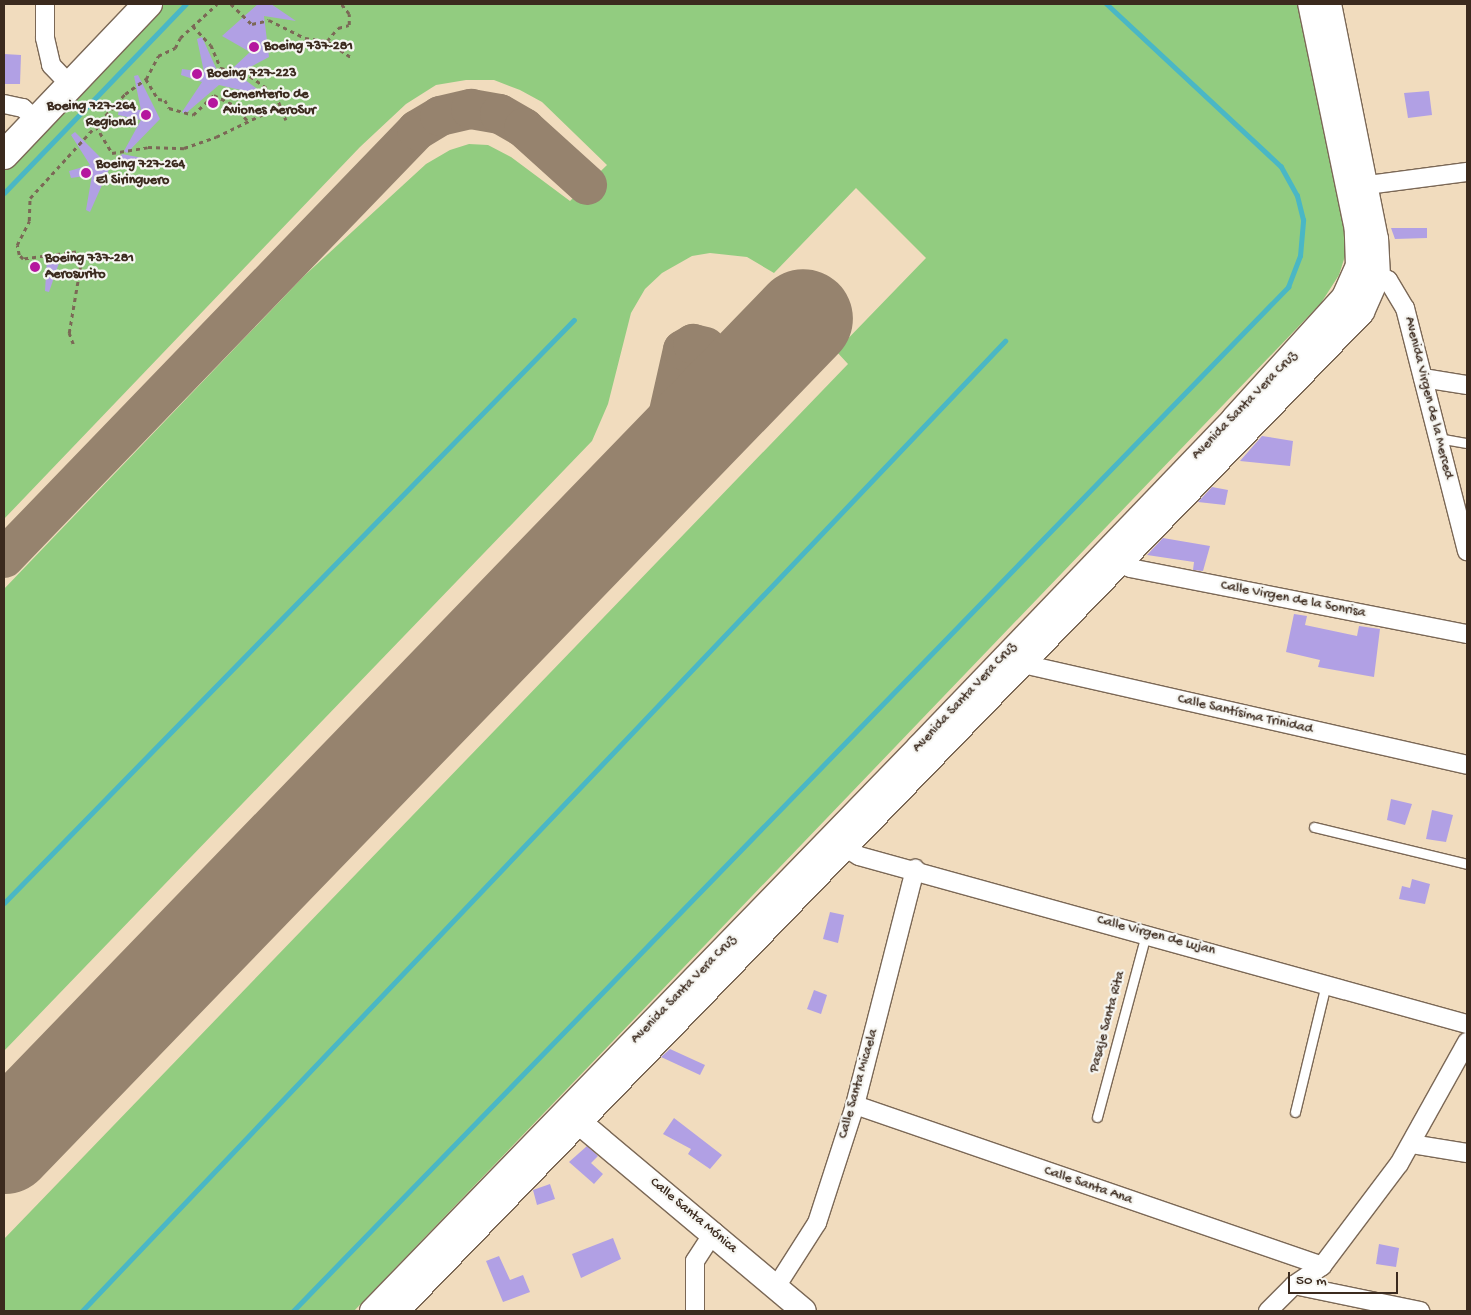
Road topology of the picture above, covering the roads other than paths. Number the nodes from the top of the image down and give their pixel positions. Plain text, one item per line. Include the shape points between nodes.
1 (46, 4) edge
2 (125, 4) edge
3 (148, 4) edge
4 (1310, 4) edge
5 (1329, 4) edge
6 (64, 80) junction
7 (21, 111) edge
8 (4, 129) edge
9 (4, 155) edge
10 (1467, 172) edge
11 (1368, 185) junction
12 (1367, 274) junction
13 (1423, 378) junction
14 (1467, 385) edge
15 (1438, 438) junction
16 (1467, 443) edge
17 (1467, 551) edge
18 (1119, 563) junction
19 (1467, 634) edge
20 (1023, 664) junction
21 (1467, 766) edge
22 (1314, 827) dead end
23 (846, 848) junction
24 (1467, 864) edge
25 (915, 870) junction
26 (1146, 933) junction
27 (1326, 983) junction
28 (1467, 1024) edge
29 (1467, 1042) edge
30 (855, 1105) junction
31 (1295, 1112) dead end
32 (1097, 1117) dead end
33 (580, 1123) junction
34 (1412, 1144) junction
35 (1467, 1153) edge
36 (714, 1232) junction
37 (1322, 1266) junction
38 (1294, 1285) junction
39 (776, 1287) junction
40 (372, 1311) edge
41 (398, 1311) edge
42 (695, 1311) edge
43 (804, 1311) edge
44 (1268, 1311) edge
45 (1420, 1311) edge

1 - 6 street via 47,50 51,65
2 - 6 highway
3 - 6 highway
4 - 12 main road, Avenida Santa Vera Cruz
5 - 11 main road
6 - 7 highway
7 - 8 highway
7 - 9 highway
10 - 11 street
11 - 12 main road
12 - 13 street, Avenida Virgen de la Merced via 1388,280 1405,308
12 - 18 main road, Avenida Santa Vera Cruz via 1362,312
12 - 40 main road, Avenida Santa Vera Cruz via 1234,418
13 - 14 street
13 - 15 street, Avenida Virgen de la Merced
15 - 16 lane
15 - 17 street, Avenida Virgen de la Merced
18 - 19 street, Calle Virgen de la Sonrisa via 1130,568
18 - 20 main road, Avenida Santa Vera Cruz
20 - 21 street, Calle Santísima Trinidad
20 - 23 main road, Avenida Santa Vera Cruz
22 - 24 lane
23 - 25 street, Calle Virgen de Lujan via 859,856
23 - 33 main road, Avenida Santa Vera Cruz
25 - 26 street, Calle Virgen de Lujan
25 - 30 street, Calle Santa Micaela
26 - 27 street, Calle Virgen de Lujan
26 - 32 lane, Pasaje Santa Rita
27 - 28 street, Calle Virgen de Lujan
27 - 31 lane
29 - 34 street
30 - 37 street, Calle Santa Ana
30 - 39 street, Calle Santa Micaela via 817,1223
33 - 36 main road, Calle Santa Mónica
33 - 41 main road, Avenida Santa Vera Cruz
34 - 35 street
34 - 37 street
36 - 39 main road, Calle Santa Mónica
36 - 42 street via 695,1261
37 - 38 street
38 - 44 street
38 - 45 street
39 - 43 main road, Calle Santa Mónica

